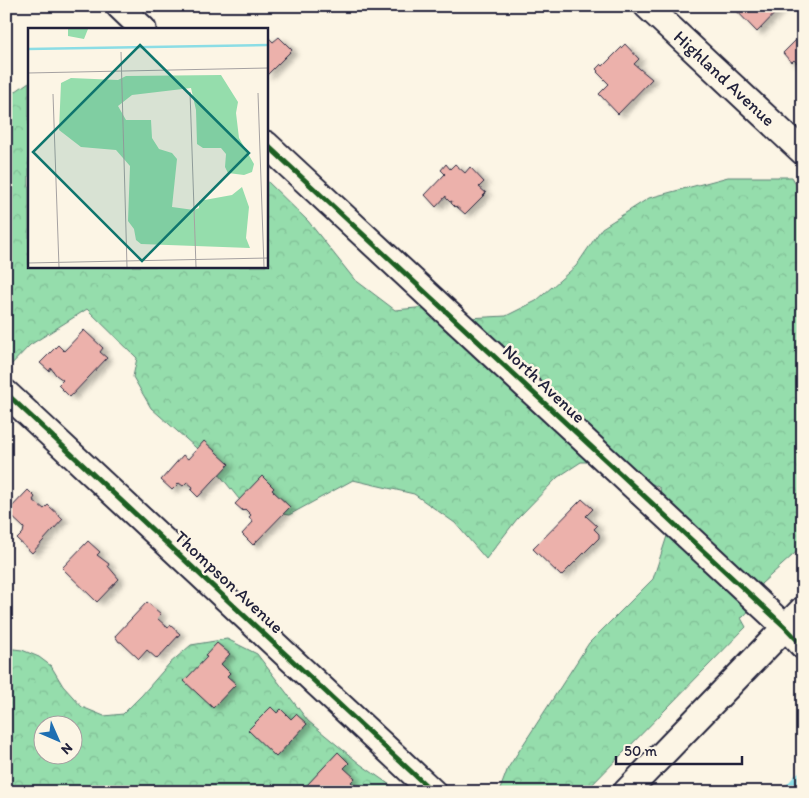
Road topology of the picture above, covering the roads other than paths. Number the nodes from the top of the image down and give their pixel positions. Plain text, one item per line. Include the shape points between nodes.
1 (119, 6) edge
2 (647, 6) edge
3 (142, 28) edge
4 (268, 146) edge
5 (803, 152) edge
6 (6, 392) edge
7 (803, 609) edge
8 (785, 627) junction
9 (803, 646) edge
10 (433, 792) edge
11 (626, 792) edge

1 - 3 street
2 - 5 street, Highland Avenue
4 - 8 street, North Avenue
6 - 10 street, Thompson Avenue
7 - 8 street
8 - 9 street, North Avenue
8 - 11 street

